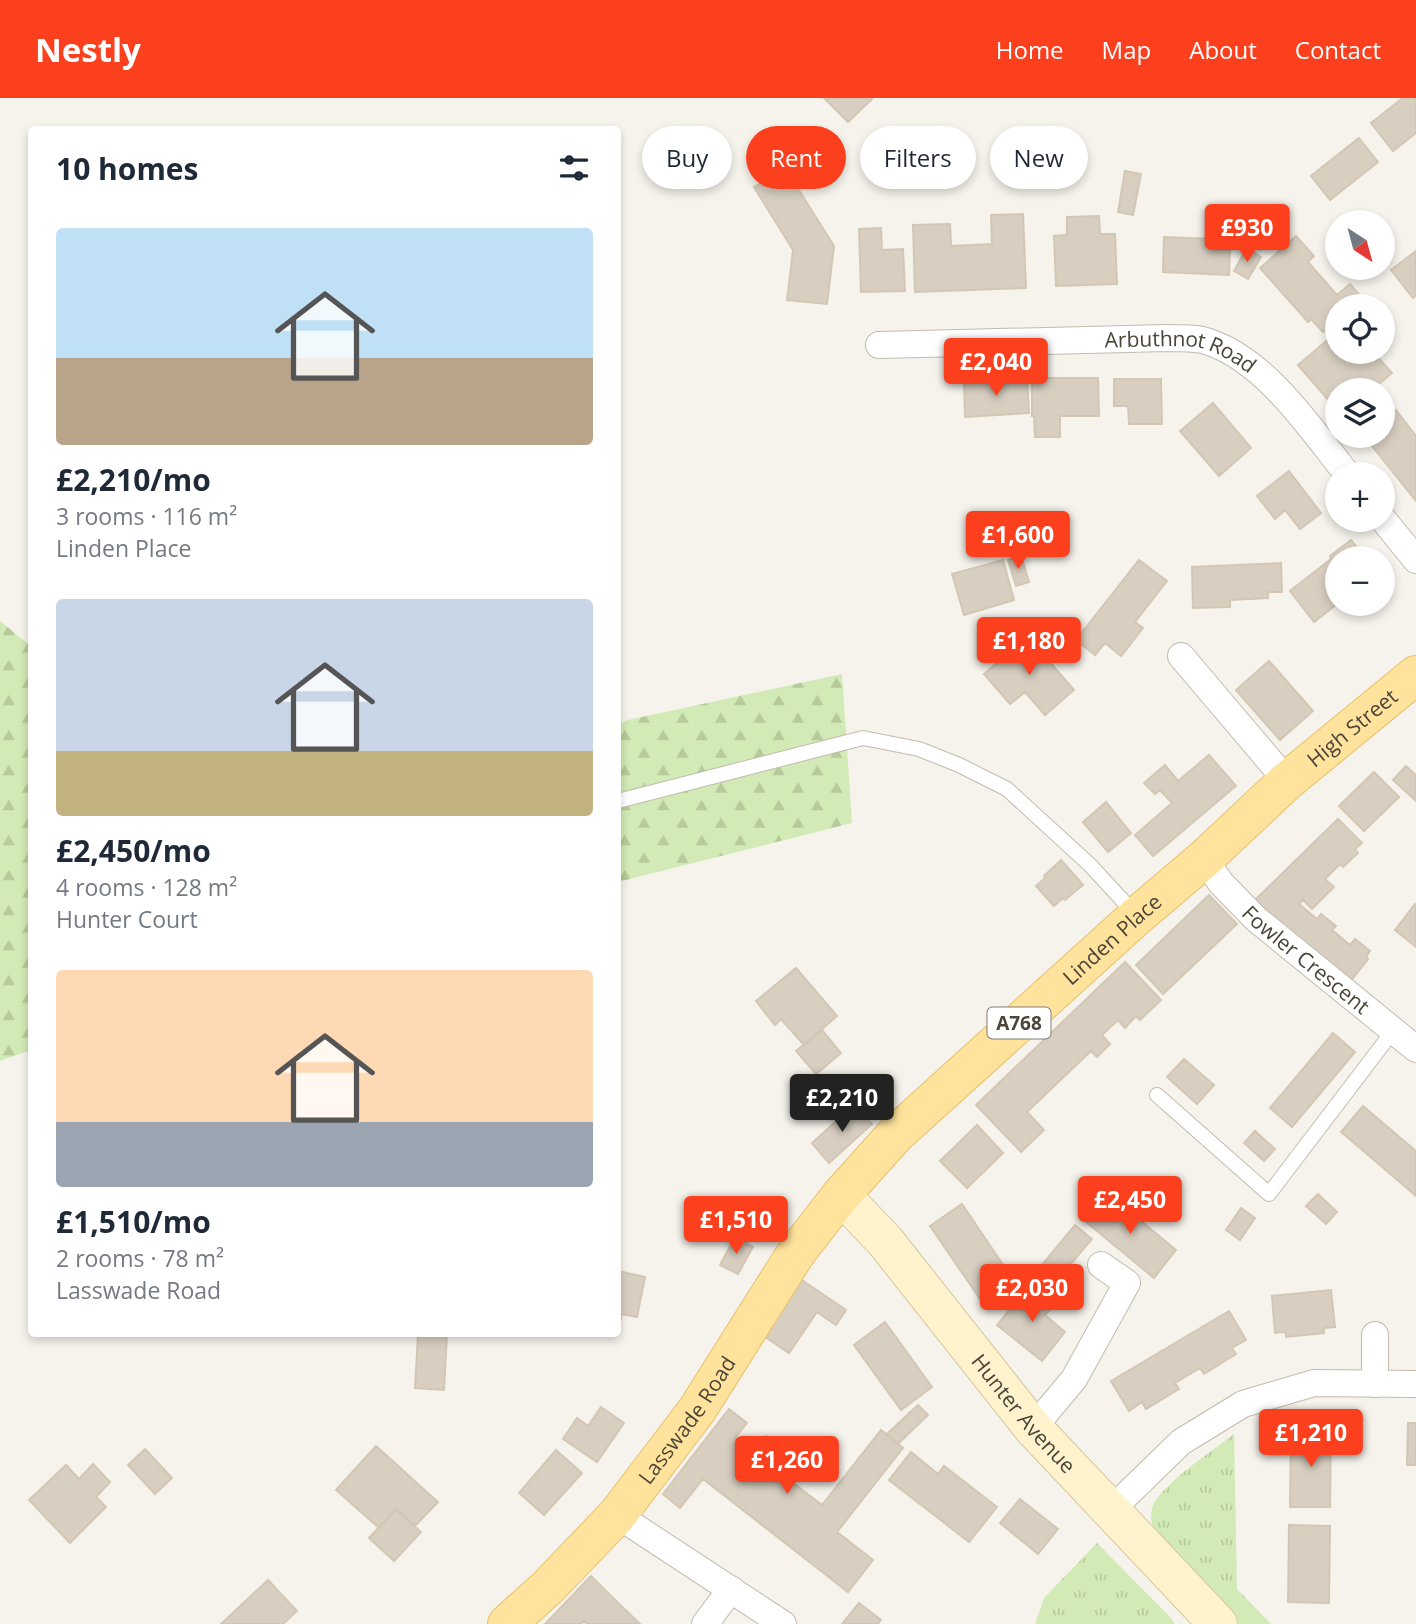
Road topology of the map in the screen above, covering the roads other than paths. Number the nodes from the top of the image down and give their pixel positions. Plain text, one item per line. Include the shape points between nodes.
1 (878, 345) dead end
2 (1337, 462) edge
3 (1393, 532) edge
4 (1416, 560) edge
5 (1181, 656) dead end
6 (1416, 675) edge
7 (1287, 780) junction
8 (621, 800) edge
9 (1204, 859) junction
10 (1137, 916) junction
11 (1393, 1031) junction
12 (1416, 1049) edge
13 (1157, 1095) dead end
14 (841, 1195) junction
15 (1101, 1265) dead end
16 (1375, 1335) dead end
17 (1375, 1384) junction
18 (1416, 1384) edge
19 (1033, 1428) junction
20 (1110, 1511) junction
21 (617, 1515) junction
22 (731, 1589) junction
23 (1210, 1621) edge
24 (508, 1624) edge
25 (705, 1624) edge
26 (783, 1624) edge

1 - 2 street, Arbuthnot Road via 1207,341 1235,354 1280,391
3 - 4 street
5 - 7 street, High Street
6 - 7 main road, High Street / A768
7 - 9 main road, High Street / A768
8 - 10 lane via 863,738 919,749 1007,789 1090,865
9 - 10 main road, Linden Place / A768
9 - 11 street, Fowler Crescent via 1256,919
10 - 14 main road, Linden Place / A768 via 895,1135
11 - 12 street, Fowler Crescent
11 - 13 lane via 1269,1194
14 - 19 street, Hunter Avenue via 885,1241
14 - 21 main road, Lasswade Road / A768 via 796,1253 697,1410
15 - 19 street via 1127,1283 1074,1379
16 - 17 street
17 - 18 street
17 - 20 street via 1314,1383 1243,1404 1181,1442
19 - 20 street, Hunter Avenue
20 - 23 street, Hunter Avenue
21 - 22 street
21 - 24 main road, Lasswade Road / A768
22 - 25 street
22 - 26 street

